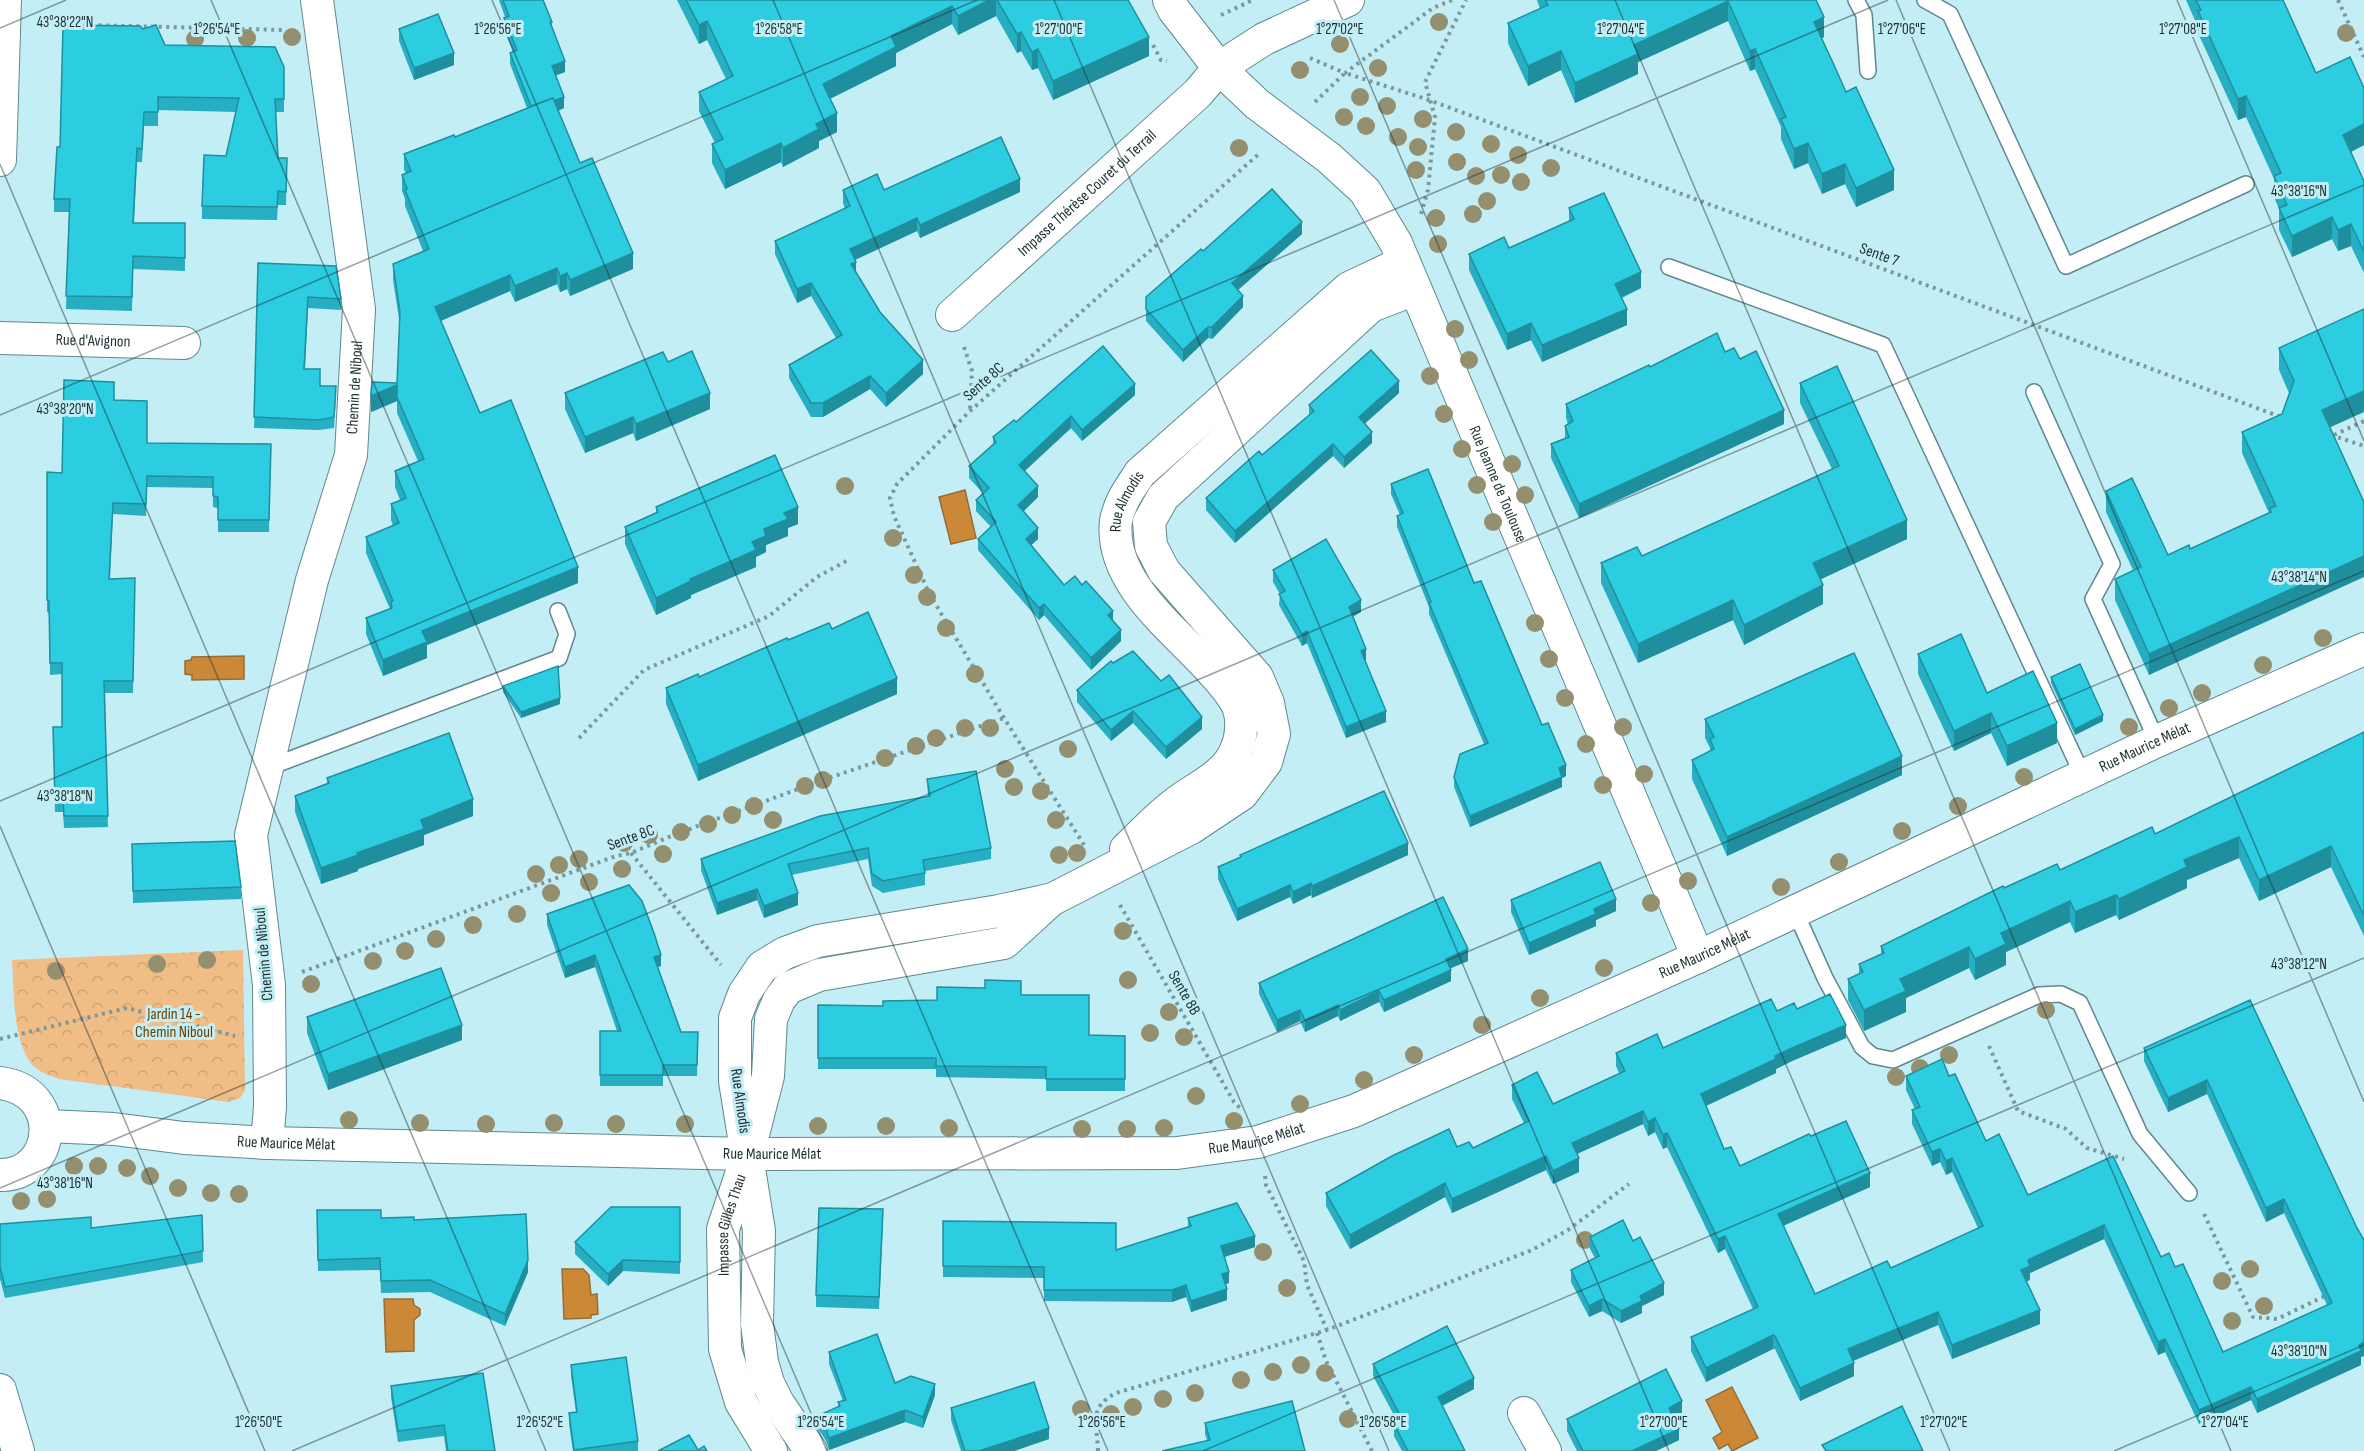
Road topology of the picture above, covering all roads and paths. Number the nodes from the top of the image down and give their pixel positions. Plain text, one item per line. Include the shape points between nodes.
1 (317, 0) edge
2 (1168, 0) edge
3 (1348, 0) edge
4 (1452, 0) edge
5 (1466, 0) edge
6 (1856, 0) edge
7 (1925, 0) edge
8 (2338, 0) edge
9 (5, 8) edge
10 (320, 31) junction
11 (2364, 57) edge
12 (1219, 68) junction
13 (1868, 71) dead end
14 (1345, 73) junction
15 (1429, 100) junction
16 (1290, 126) junction
17 (0, 160) edge
18 (2246, 184) dead end
19 (1405, 265) junction
20 (1669, 267) dead end
21 (952, 315) joint
22 (0, 338) edge
23 (184, 343) dead end
24 (2034, 392) dead end
25 (970, 411) junction
26 (2288, 419) edge
27 (2364, 422) edge
28 (2327, 434) edge
29 (2333, 436) junction
30 (2338, 445) edge
31 (2364, 446) edge
32 (850, 559) dead end
33 (558, 612) dead end
34 (2364, 649) edge
35 (1004, 718) junction
36 (579, 738) dead end
37 (2157, 741) junction
38 (267, 768) junction
39 (2083, 776) junction
40 (631, 853) junction
41 (1101, 872) junction
42 (1051, 900) junction
43 (1795, 911) junction
44 (1698, 957) junction
45 (268, 985) junction
46 (744, 994) junction
47 (0, 1039) edge
48 (269, 1044) junction
49 (0, 1083) edge
50 (1247, 1114) dead end
51 (46, 1126) junction
52 (267, 1143) junction
53 (748, 1154) junction
54 (1265, 1174) dead end
55 (0, 1175) edge
56 (1629, 1184) dead end
57 (2189, 1193) dead end
58 (725, 1324) junction
59 (757, 1324) junction
60 (1327, 1330) junction
61 (1317, 1333) junction
62 (0, 1390) edge
63 (1524, 1413) dead end
64 (18, 1451) edge
65 (771, 1451) edge
66 (811, 1451) edge
67 (1098, 1451) edge
68 (1372, 1451) edge
69 (1545, 1451) edge

1 - 10 street, Chemin de Niboul
2 - 12 street, Rue Jeanne de Toulouse
3 - 12 street, Impasse Thérèse Couret du Terrail via 1264,39
4 - 14 path, Sente 8C via 1433,8
5 - 15 path via 1425,82
6 - 13 lane via 1864,15
7 - 18 lane via 1950,14 2066,266
8 - 11 path
9 - 10 path via 49,24
9 - 17 street
10 - 38 street, Chemin de Niboul via 359,309 351,455 312,580
12 - 16 street, Rue Jeanne de Toulouse via 1257,104
12 - 21 street, Impasse Thérèse Couret du Terrail via 1198,93
14 - 15 path, Sente 7
14 - 16 path, Sente 8C
15 - 19 path via 1435,117 1428,190
15 - 26 path, Sente 7
16 - 19 street, Rue Jeanne de Toulouse via 1365,191
16 - 25 path, Sente 8C
19 - 41 street, Rue Almodis via 1371,306 1164,497 1149,522 1150,546 1164,572 1257,678 1268,703 1274,734 1266,762 1242,794 1191,828
19 - 44 street, Rue Jeanne de Toulouse
20 - 39 lane via 1883,345
21 - 25 path via 972,371
22 - 23 street, Rue d'Avignon
24 - 37 lane via 2112,564 2093,599
25 - 35 path, Sente 8C via 897,484 890,498 894,516 930,596
27 - 29 path
28 - 29 path
29 - 30 path
29 - 31 path
32 - 36 path via 817,577 770,616 644,669
33 - 38 lane via 567,634 559,658
34 - 37 street, Rue Maurice Mélat
35 - 40 path, Sente 8C via 820,781
35 - 41 path, Sente 8C
37 - 39 street, Rue Maurice Mélat
38 - 45 street, Chemin de Niboul via 251,835
39 - 43 street, Rue Maurice Mélat
40 - 45 path, Sente 8C
40 - 46 path
41 - 42 street, Rue Almodis
41 - 50 path, Sente 8B via 1234,1102
42 - 46 street, Rue Almodis via 818,941 785,953 762,967
42 - 53 street, Rue Almodis via 1004,943 819,975 788,988 771,1019 768,1076
43 - 44 street, Rue Maurice Mélat
43 - 57 lane via 1840,1008 1862,1047 1873,1056 1893,1060 2039,995 2061,994 2080,1003 2140,1134
44 - 53 street, Rue Maurice Mélat via 1354,1111 1258,1142 1177,1153
45 - 48 street, Chemin de Niboul
46 - 53 street, Rue Almodis via 735,1018 735,1081
47 - 48 path via 127,1008
48 - 52 street, Chemin de Niboul
49 - 51 street via 16,1085 31,1095 42,1109
51 - 52 street, Rue Maurice Mélat
51 - 55 street via 43,1148 29,1166
52 - 53 street, Rue Maurice Mélat
53 - 58 street, Impasse Gilles Thau via 723,1229
53 - 59 street, Impasse Gilles Thau via 759,1230
54 - 60 path via 1266,1185 1304,1261 1307,1285
56 - 60 path via 1568,1230 1532,1250
58 - 59 street
58 - 65 street, Impasse Gilles Thau via 725,1348 741,1402
59 - 66 street, Impasse Gilles Thau via 768,1383
60 - 61 path
61 - 67 path via 1101,1401 1097,1410
61 - 68 path via 1326,1361
62 - 64 street
63 - 69 street

